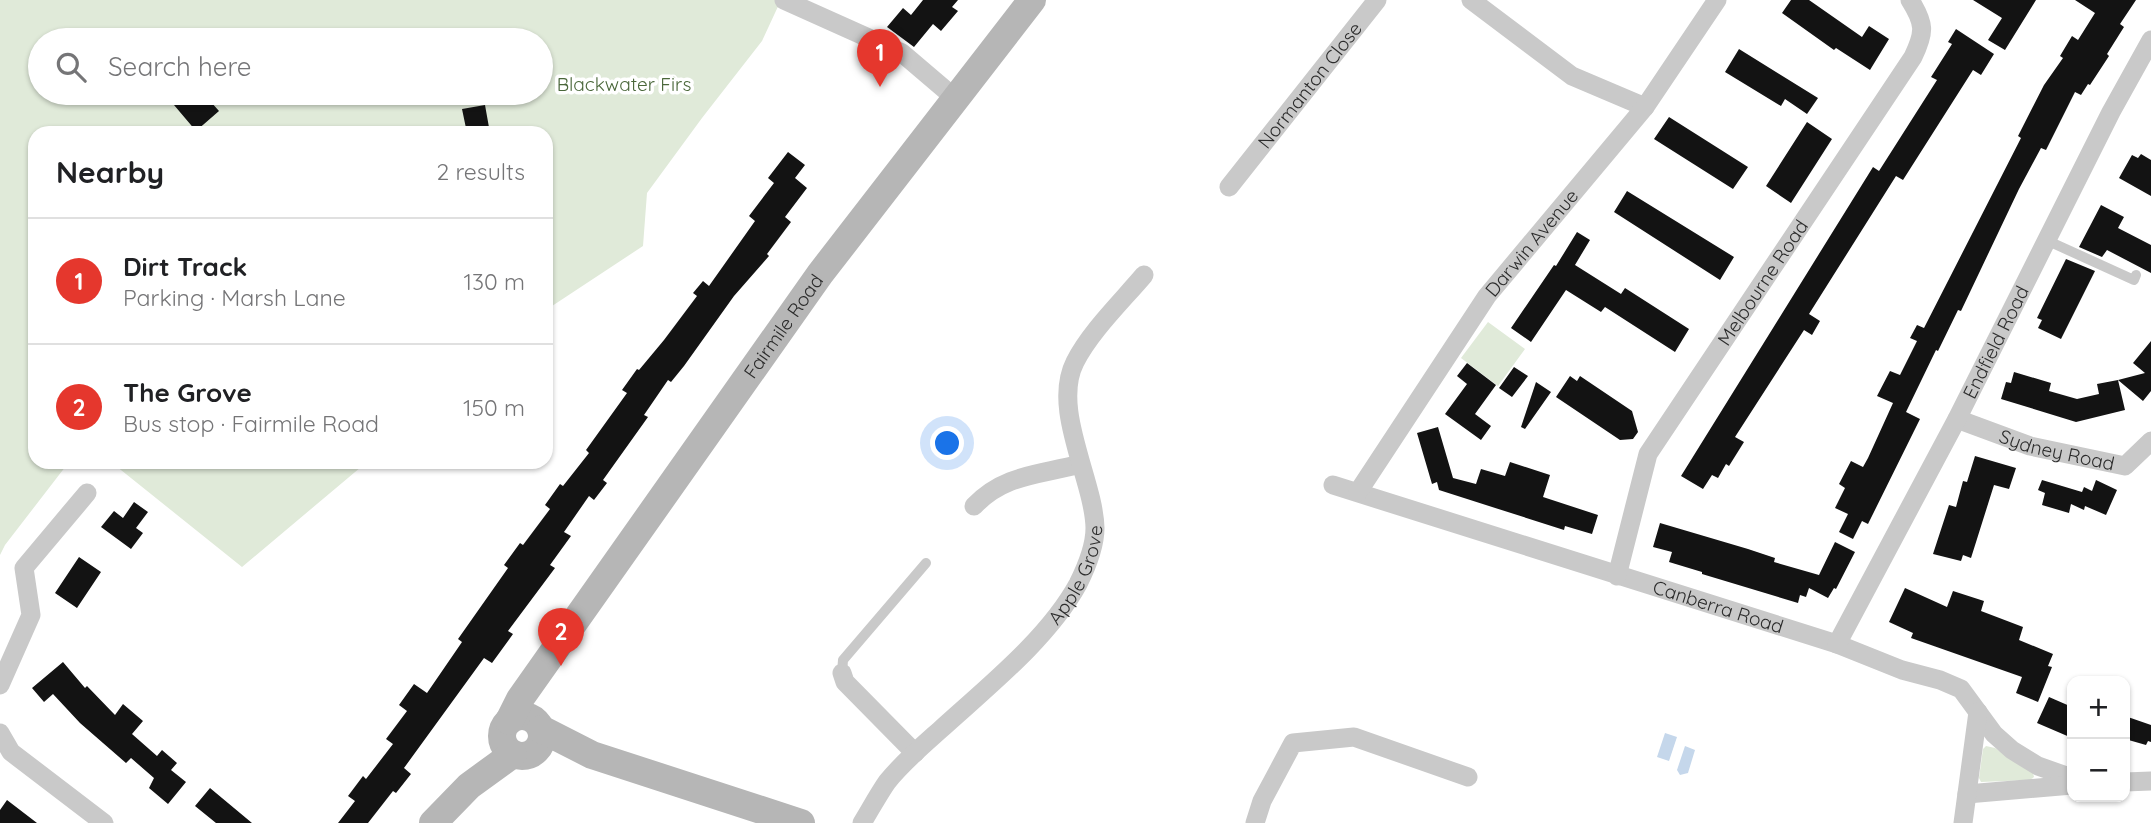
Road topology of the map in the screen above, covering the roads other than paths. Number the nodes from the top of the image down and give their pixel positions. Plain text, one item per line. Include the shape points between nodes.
1 (784, 0) edge
2 (1032, 0) edge
3 (1377, 0) edge
4 (1471, 0) edge
5 (1717, 0) edge
6 (1910, 0) edge
7 (2151, 40) edge
8 (956, 99) junction
9 (1645, 107) junction
10 (1229, 187) dead end
11 (2046, 240) junction
12 (1144, 275) dead end
13 (2136, 275) dead end
14 (1957, 419) junction
15 (2151, 441) edge
16 (1080, 464) junction
17 (1333, 485) dead end
18 (1358, 492) junction
19 (86, 493) dead end
20 (974, 506) dead end
21 (926, 563) dead end
22 (1617, 576) junction
23 (1837, 644) junction
24 (842, 673) joint
25 (0, 685) edge
26 (1978, 712) junction
27 (0, 733) edge
28 (523, 735) junction
29 (915, 753) junction
30 (1468, 776) dead end
31 (2067, 776) edge
32 (2151, 781) edge
33 (2130, 782) edge
34 (2067, 785) edge
35 (1967, 794) junction
36 (104, 823) edge
37 (433, 823) edge
38 (801, 823) edge
39 (862, 823) edge
40 (1255, 823) edge
41 (1963, 823) edge

1 - 8 street via 902,53
2 - 8 main road, Fairmile Road
3 - 10 street, Normanton Close via 1248,177
4 - 9 street via 1572,76
5 - 9 street, Darwin Avenue
6 - 22 street, Melbourne Road via 1920,16 1923,36 1913,57 1648,454
7 - 11 street, Endfield Road
8 - 28 main road, Fairmile Road via 820,274 520,699
9 - 18 street, Darwin Avenue via 1487,296
11 - 13 lane via 2134,280
11 - 14 street, Endfield Road
12 - 16 street, Apple Grove via 1074,363 1069,399
14 - 15 street, Sydney Road via 2030,446 2125,466
14 - 23 street, Endfield Road
16 - 20 street via 1009,480 988,491
16 - 29 street, Apple Grove via 1095,530 1078,583 1050,624 982,694
17 - 18 street, Canberra Road
18 - 22 street, Canberra Road
19 - 25 street via 24,568 31,615
21 - 24 lane via 843,660
22 - 23 street, Canberra Road
23 - 26 street, Canberra Road via 1961,689
24 - 29 street via 845,682
26 - 31 street, Canberra Road via 2012,750
26 - 35 street
27 - 36 street via 11,752
28 - 37 main road
28 - 38 main road
29 - 39 street, Apple Grove via 888,781
30 - 40 street via 1354,737 1293,743
32 - 33 street
34 - 35 street
35 - 41 street

